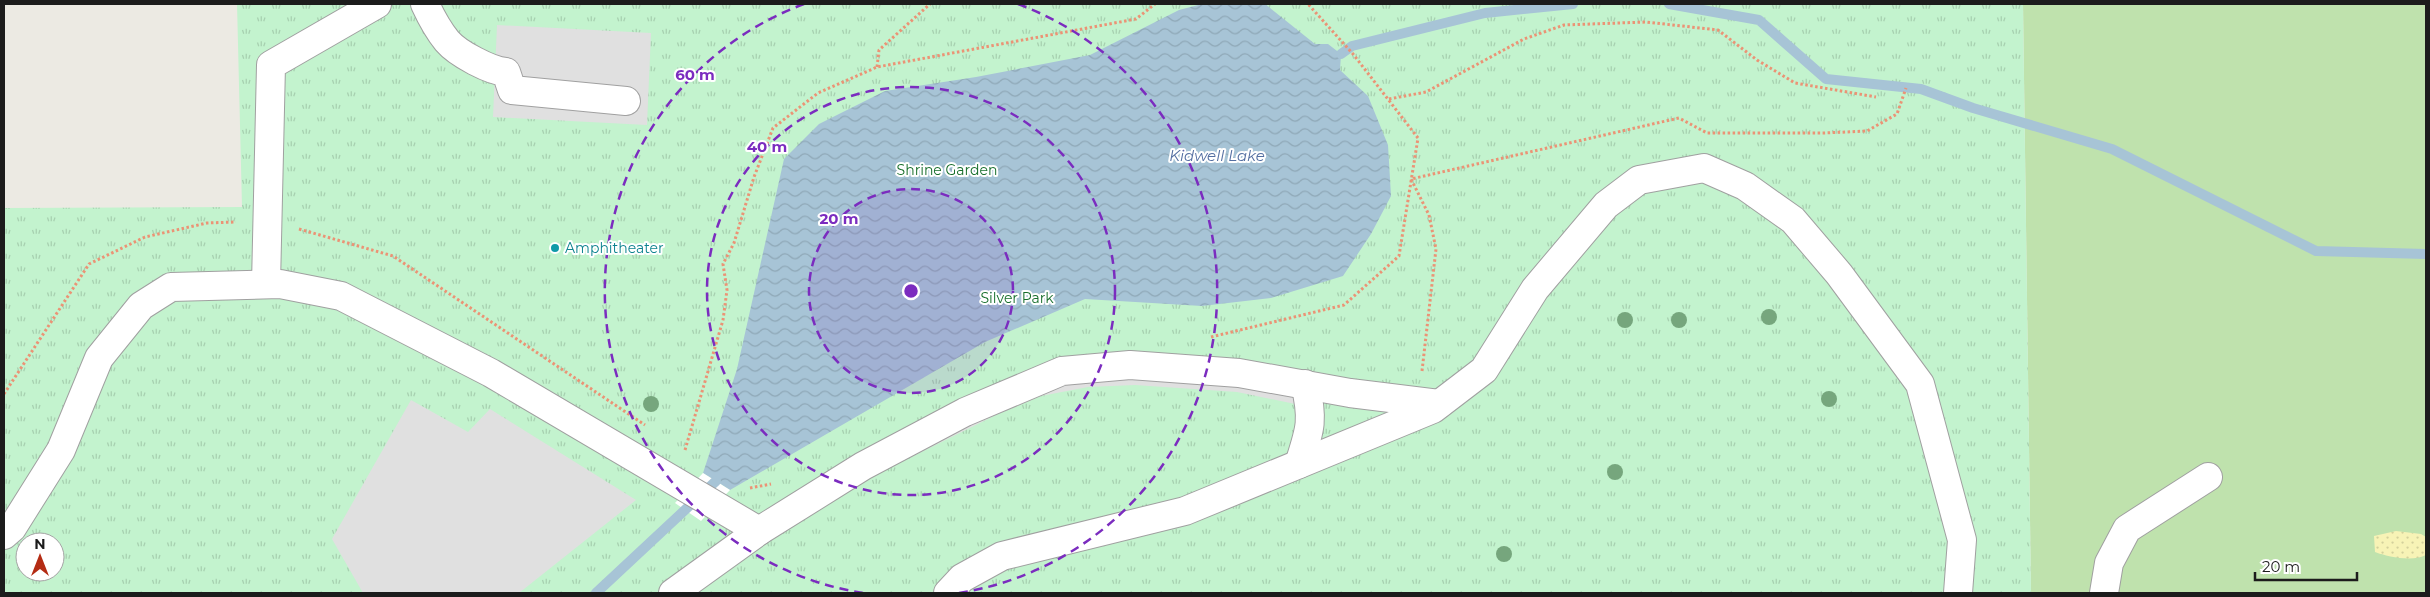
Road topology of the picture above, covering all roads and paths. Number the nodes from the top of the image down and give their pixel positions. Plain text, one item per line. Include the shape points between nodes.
1 (377, 4) edge
2 (425, 4) edge
3 (930, 4) edge
4 (1155, 4) edge
5 (1308, 4) edge
6 (877, 67) junction
7 (1906, 88) dead end
8 (1876, 97) dead end
9 (1389, 99) junction
10 (626, 101) dead end
11 (1411, 179) junction
12 (266, 284) junction
13 (1206, 338) dead end
14 (1305, 384) junction
15 (1428, 402) junction
16 (690, 458) dead end
17 (1299, 464) junction
18 (2208, 477) dead end
19 (759, 531) junction
20 (4, 535) edge
21 (673, 593) edge
22 (948, 593) edge
23 (1958, 593) edge
24 (2104, 593) edge

1 - 12 lane via 271,65
2 - 10 lane via 448,43 493,71 506,72 512,90
3 - 6 path via 879,50
4 - 6 path via 1136,19
5 - 9 path
6 - 16 path via 818,93 773,128 734,243 723,264 727,290 723,320 685,451
7 - 11 path via 1897,114 1867,131 1707,133 1679,118
8 - 9 path via 1795,83 1757,60 1718,30 1646,22 1564,25 1524,39 1426,92
9 - 11 path via 1418,138
11 - 13 path via 1399,256 1344,305
11 - 15 path via 1429,215 1436,249
12 - 19 lane via 341,296 491,373
12 - 20 lane via 171,287 141,306 99,358 61,450 12,528
14 - 15 lane
14 - 17 lane via 1312,411 1310,432
14 - 19 lane via 1239,373 1130,365 1062,371 965,412 863,466
15 - 17 lane via 1433,409
15 - 23 lane via 1484,370 1535,288 1606,205 1639,180 1704,168 1744,186 1793,220 1839,274 1920,384 1962,540
17 - 22 lane via 1185,511 1002,556 962,578
18 - 24 lane via 2127,529 2110,563
19 - 21 lane

